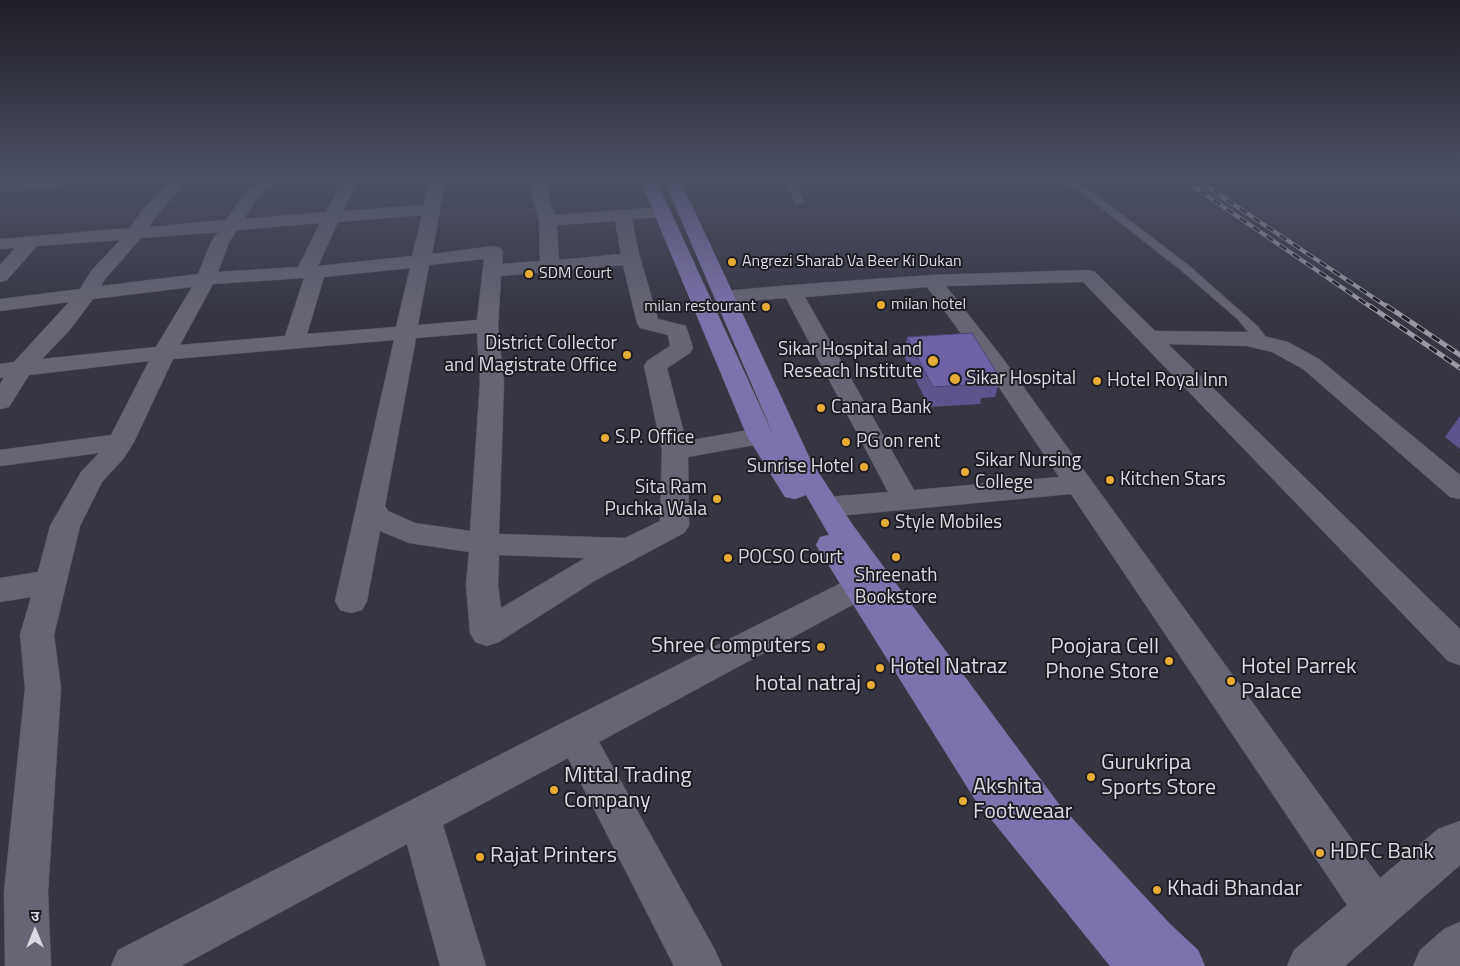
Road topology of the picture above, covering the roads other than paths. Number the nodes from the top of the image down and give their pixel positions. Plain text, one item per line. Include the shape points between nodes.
1 (140, 227) edge
2 (217, 227) edge
3 (229, 227) edge
4 (327, 227) edge
5 (428, 227) edge
6 (548, 227) edge
7 (625, 227) edge
8 (669, 227) edge
9 (692, 227) edge
10 (1132, 227) edge
11 (135, 234) junction
12 (32, 241) junction
13 (0, 244) edge
14 (632, 259) junction
15 (421, 260) junction
16 (550, 266) junction
17 (492, 271) junction
18 (310, 272) junction
19 (0, 276) edge
20 (206, 278) junction
21 (932, 281) junction
22 (792, 292) junction
23 (87, 293) junction
24 (724, 297) junction
25 (0, 305) edge
26 (487, 326) junction
27 (407, 332) junction
28 (1149, 337) junction
29 (294, 342) junction
30 (1264, 343) junction
31 (165, 353) junction
32 (11, 369) edge
33 (0, 402) edge
34 (760, 436) junction
35 (121, 442) junction
36 (676, 451) junction
37 (0, 458) edge
38 (1079, 484) junction
39 (1460, 490) edge
40 (906, 500) junction
41 (827, 507) junction
42 (371, 508) junction
43 (484, 544) junction
44 (630, 549) junction
45 (52, 582) junction
46 (858, 588) junction
47 (0, 590) edge
48 (351, 602) dead end
49 (1460, 651) edge
50 (575, 735) junction
51 (420, 816) junction
52 (1460, 841) edge
53 (1376, 909) junction
54 (1460, 945) edge
55 (28, 966) edge
56 (134, 966) edge
57 (463, 966) edge
58 (699, 966) edge
59 (1140, 966) edge
60 (1182, 966) edge
61 (1310, 966) edge
62 (1436, 966) edge

1 - 11 street
2 - 11 street
3 - 20 street
4 - 18 street
5 - 15 street
6 - 16 street
7 - 14 street
8 - 34 main road
9 - 24 main road
10 - 30 lane via 1242,317
11 - 12 street
11 - 23 street via 98,275
12 - 13 street
12 - 19 street
14 - 16 street
14 - 36 street via 648,323 678,331 682,348 655,366
15 - 17 street via 494,252
15 - 18 street
15 - 27 street
16 - 17 street
17 - 26 street
18 - 20 street
18 - 29 street
20 - 23 street
20 - 31 street
21 - 22 street
21 - 28 street via 1088,276
21 - 38 street
22 - 24 street
22 - 40 street
23 - 25 street
23 - 32 street via 61,326
24 - 41 main road via 798,461
26 - 27 street
26 - 43 street via 492,382
27 - 29 street
27 - 42 street
28 - 30 street via 1247,339
28 - 49 street
29 - 31 street
30 - 39 street via 1280,347 1311,364
31 - 32 street
31 - 35 street
32 - 33 street
34 - 36 street
34 - 46 main road
35 - 37 street
35 - 45 street via 91,478 65,526
36 - 44 street via 674,526
38 - 40 street
38 - 53 street
40 - 41 street
41 - 60 main road via 1044,817 1154,940
42 - 43 street via 378,518 409,533
42 - 48 street
43 - 44 street
43 - 44 street via 482,585 487,633 585,572
45 - 47 street
45 - 55 street via 37,635 43,688 26,892
46 - 50 street
46 - 59 main road via 988,785
50 - 51 street
50 - 58 street
51 - 56 street
51 - 57 street
52 - 53 street
53 - 61 street
54 - 62 street

